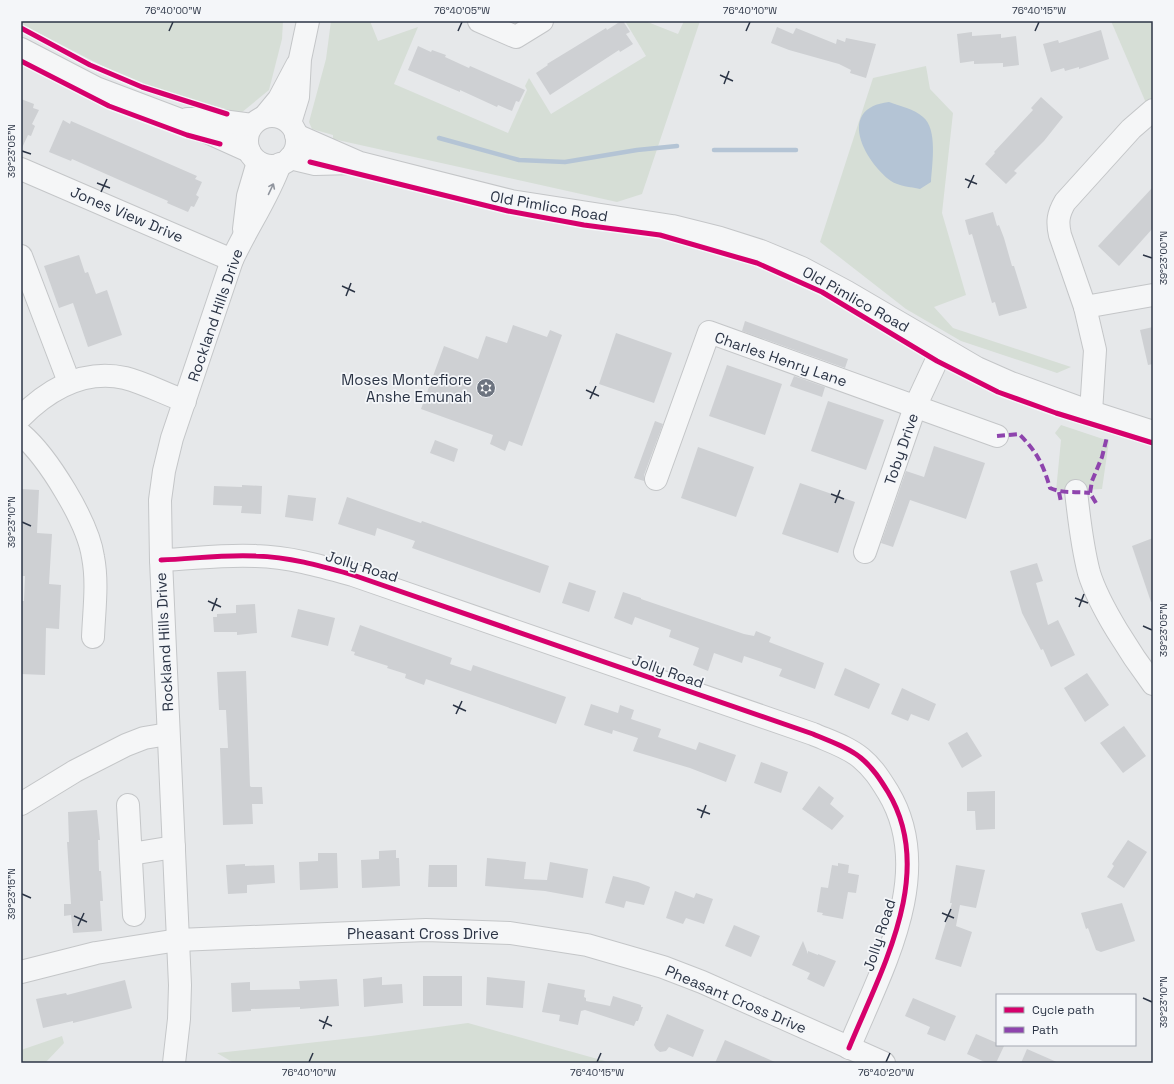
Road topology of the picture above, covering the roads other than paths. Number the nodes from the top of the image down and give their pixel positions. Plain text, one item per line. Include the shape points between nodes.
1 (308, 21) edge
2 (479, 21) edge
3 (538, 22) edge
4 (21, 49) edge
5 (300, 59) junction
6 (1153, 110) edge
7 (178, 119) junction
8 (259, 121) junction
9 (293, 129) junction
10 (253, 156) junction
11 (285, 161) junction
12 (360, 163) junction
13 (21, 169) edge
14 (244, 234) junction
15 (21, 256) edge
16 (232, 260) junction
17 (1153, 295) edge
18 (1085, 307) junction
19 (942, 349) junction
20 (69, 382) junction
21 (184, 401) junction
22 (916, 407) junction
23 (1091, 412) junction
24 (21, 417) edge
25 (1153, 432) edge
26 (21, 434) edge
27 (997, 436) dead end
28 (656, 479) dead end
29 (1076, 491) dead end
30 (864, 552) dead end
31 (161, 560) junction
32 (93, 637) dead end
33 (1153, 684) edge
34 (168, 734) junction
35 (21, 804) edge
36 (128, 805) dead end
37 (174, 847) junction
38 (131, 854) junction
39 (134, 915) dead end
40 (178, 940) junction
41 (21, 972) edge
42 (849, 1048) junction
43 (174, 1063) edge
44 (884, 1063) edge

1 - 5 street
2 - 3 street via 516,37
4 - 7 street via 96,88
5 - 8 street via 279,99
5 - 9 street
6 - 18 street via 1131,129 1065,202 1059,212 1060,235
7 - 8 street
7 - 10 street
8 - 9 street via 276,116
8 - 10 street via 247,135
9 - 11 street via 296,147
9 - 12 street, Old Pimlico Road
10 - 11 street via 269,166
10 - 14 street, Rockland Hills Drive
11 - 12 street, Old Pimlico Road via 315,164
14 -> 11 street, Rockland Hills Drive
12 - 19 street, Old Pimlico Road via 511,201 672,226 720,238 802,268
13 - 16 street, Jones View Drive
14 - 16 street, Rockland Hills Drive
15 - 20 street
16 - 21 street, Rockland Hills Drive
17 - 18 street
18 - 23 street via 1095,350
19 - 22 street, Toby Drive
19 - 23 street, Old Pimlico Road via 1011,383
20 - 21 street via 90,377 125,378
20 - 24 street via 52,391
21 - 31 street, Rockland Hills Drive via 172,438 162,485
22 - 27 street, Charles Henry Lane
22 - 28 street, Charles Henry Lane via 709,332
22 - 30 street, Toby Drive
23 - 25 street, Old Pimlico Road
26 - 32 street via 43,457 87,536 95,577
29 - 33 street via 1082,544 1090,575 1104,607
31 - 34 street, Rockland Hills Drive
31 - 42 street, Jolly Road via 256,556 289,559 353,575 813,734 861,758 877,774 893,801 904,827 907,852 906,884 901,915 891,946
34 - 35 street via 144,738 126,745 75,770
34 - 37 street, Rockland Hills Drive
36 - 38 street
37 - 38 street
37 - 40 street, Rockland Hills Drive
38 - 39 street
40 - 41 street, Pheasant Cross Drive via 96,953
40 - 42 street, Pheasant Cross Drive via 426,930 510,933 550,938 625,954 664,967
40 - 43 street, Rockland Hills Drive via 179,1019
42 - 44 street, Pheasant Cross Drive

